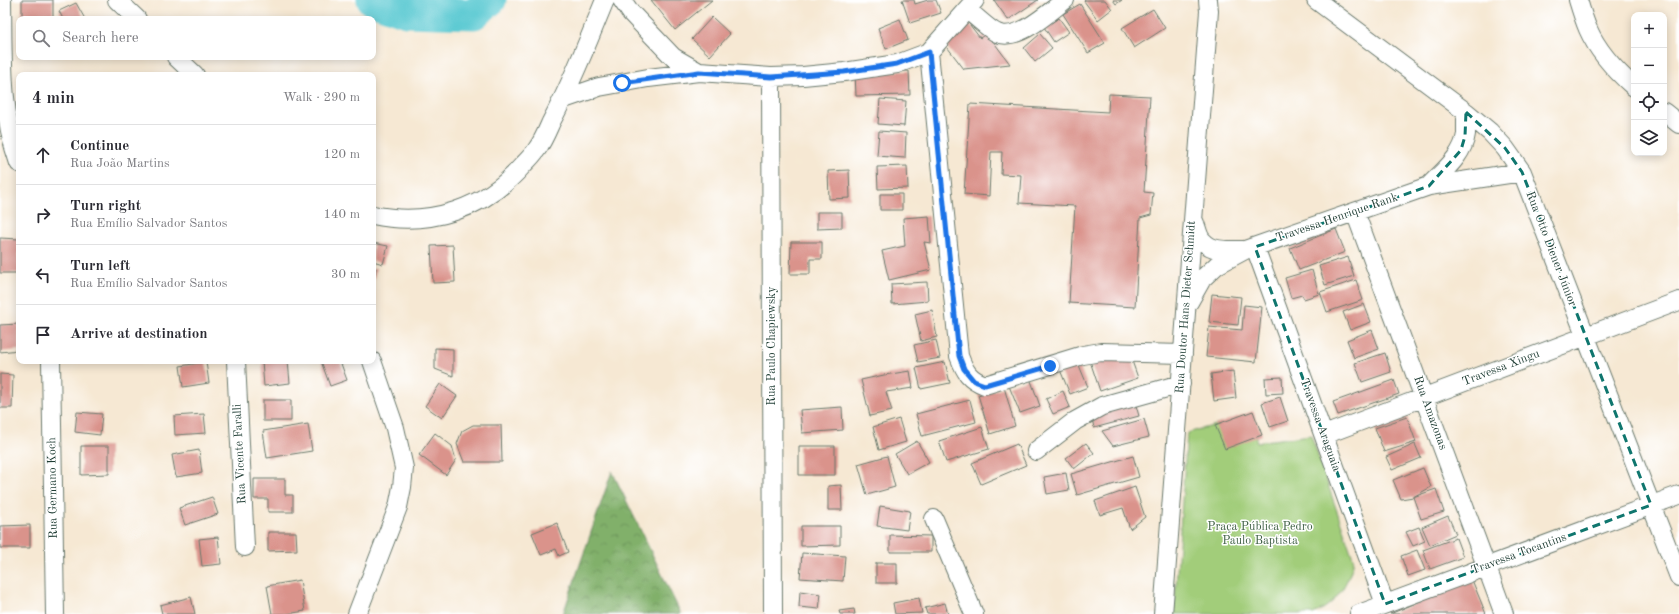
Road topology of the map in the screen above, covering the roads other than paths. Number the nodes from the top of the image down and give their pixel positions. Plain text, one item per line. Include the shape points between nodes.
1 (2, 0) edge
2 (117, 0) edge
3 (605, 0) edge
4 (622, 0) edge
5 (1065, 0) edge
6 (1316, 0) edge
7 (1578, 0) edge
8 (1210, 4) edge
9 (971, 5) edge
10 (134, 16) edge
11 (929, 52) junction
12 (179, 60) edge
13 (192, 72) edge
14 (699, 72) junction
15 (771, 77) junction
16 (1631, 84) edge
17 (564, 99) junction
18 (1466, 112) junction
19 (1667, 114) edge
20 (1679, 124) edge
21 (16, 153) edge
22 (1522, 172) junction
23 (1429, 186) junction
24 (1355, 212) junction
25 (376, 216) edge
26 (1193, 217) junction
27 (1250, 248) junction
28 (1679, 301) edge
29 (1186, 306) junction
30 (1586, 336) junction
31 (1183, 354) junction
32 (51, 364) edge
33 (236, 364) edge
34 (373, 364) edge
35 (1181, 384) junction
36 (1424, 398) junction
37 (1324, 435) junction
38 (1036, 451) dead end
39 (1679, 495) edge
40 (1651, 505) junction
41 (934, 519) dead end
42 (245, 547) dead end
43 (1487, 566) junction
44 (1679, 577) edge
45 (1385, 604) junction
46 (55, 614) edge
47 (357, 614) edge
48 (773, 614) edge
49 (974, 614) edge
50 (1163, 614) edge
51 (1359, 614) edge
52 (1504, 614) edge

1 - 21 street via 7,117
2 - 10 street
3 - 17 street
4 - 14 street via 673,57
5 - 9 street via 1021,32 1009,35 997,33
6 - 18 street, Rua Otto Diener Júnior
7 - 16 street via 1596,45
8 - 26 street, Rua Doutor Hans Dieter Schmidt
9 - 11 street
11 - 15 street via 897,64 844,72
11 - 31 street via 959,356 964,369 974,381 985,385 1083,355 1101,352
12 - 13 street
14 - 15 street
14 - 17 street via 599,87
15 - 48 street, Rua Paulo Chapiewsky
17 - 25 street via 537,149 512,179 483,200 455,212 423,218
18 - 22 street, Rua Otto Diener Júnior via 1505,148
18 - 23 street, Travessa Henrique Rank via 1466,136 1461,150
19 - 20 street
22 - 23 street, Travessa Henrique Rank
22 - 30 street, Rua Otto Diener Júnior
23 - 24 street, Travessa Henrique Rank
24 - 27 street, Travessa Henrique Rank
24 - 36 street, Rua Amazonas
26 - 27 street, Travessa Henrique Rank via 1202,241 1211,247 1220,250
26 - 29 street, Rua Doutor Hans Dieter Schmidt
27 - 29 street, Travessa Henrique Rank via 1217,265 1202,279
27 - 37 street, Travessa Araguaia
28 - 30 street, Travessa Xingu
29 - 31 street, Rua Doutor Hans Dieter Schmidt
30 - 36 street, Travessa Xingu
30 - 40 street, Rua Otto Diener Júnior
31 - 35 street, Rua Doutor Hans Dieter Schmidt
32 - 46 street, Rua Germano Koch
33 - 42 street, Rua Vicente Faralli
34 - 47 street via 395,428 404,468 398,507
35 - 38 street via 1102,406 1075,421
35 - 50 street, Rua Doutor Hans Dieter Schmidt
36 - 37 street, Travessa Xingu
36 - 43 street, Rua Amazonas
37 - 45 street, Travessa Araguaia
39 - 40 street, Travessa Tocantins
40 - 43 street, Travessa Tocantins
40 - 44 street, Rua Otto Diener Júnior
41 - 49 street
43 - 45 street, Travessa Tocantins
43 - 52 street, Rua Amazonas
45 - 51 street, Travessa Tocantins

